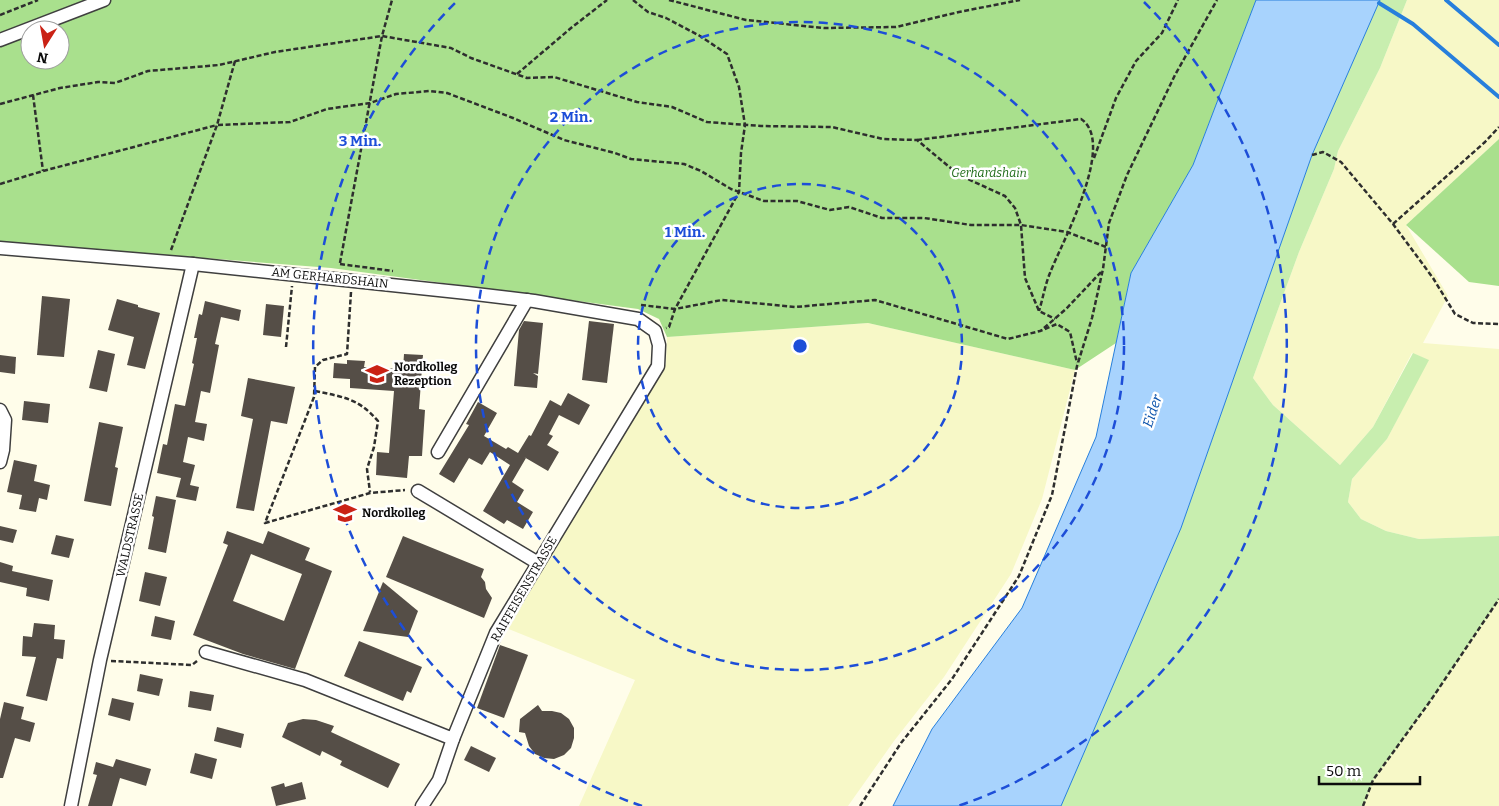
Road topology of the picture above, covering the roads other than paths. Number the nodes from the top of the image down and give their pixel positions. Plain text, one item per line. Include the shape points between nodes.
1 (104, 0) edge
2 (0, 40) edge
3 (0, 248) edge
4 (193, 264) junction
5 (527, 300) junction
6 (655, 331) joint
7 (0, 410) edge
8 (438, 452) dead end
9 (0, 462) edge
10 (418, 491) road end
11 (538, 563) junction
12 (206, 652) road end
13 (453, 739) junction
14 (71, 806) edge
15 (422, 806) edge

1 - 2 street
3 - 4 street, AM GERHARDSHAIN
4 - 5 street, AM GERHARDSHAIN
4 - 14 street, WALDSTRASSE via 100,660
5 - 6 street, AM GERHARDSHAIN via 638,319
5 - 8 street
6 - 11 street, RAIFFEISENSTRASSE via 659,344 658,366
7 - 9 street via 6,420
10 - 11 street
11 - 13 street, RAIFFEISENSTRASSE via 496,633
12 - 13 street via 305,680
13 - 15 street, RAIFFEISENSTRASSE via 439,780

